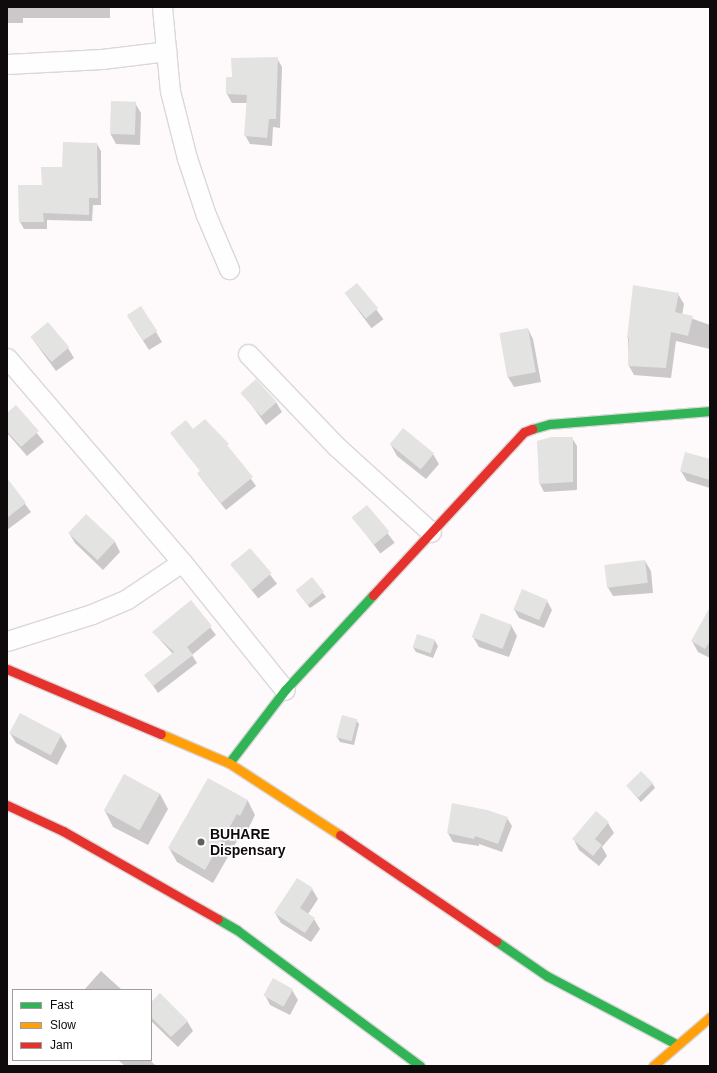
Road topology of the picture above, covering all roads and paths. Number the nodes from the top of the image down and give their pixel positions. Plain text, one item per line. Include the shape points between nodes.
1 (162, 7) edge
2 (167, 51) junction
3 (7, 64) edge
4 (229, 269) dead end
5 (248, 354) dead end
6 (7, 358) edge
7 (710, 411) edge
8 (431, 532) junction
9 (182, 562) junction
10 (7, 641) edge
11 (7, 669) edge
12 (285, 690) junction
13 (229, 763) junction
14 (7, 805) edge
15 (708, 1021) edge
16 (676, 1044) junction
17 (420, 1066) edge
18 (653, 1066) edge

1 - 2 street
2 - 3 street via 102,59
2 - 4 street via 170,91 188,158 206,215
5 - 8 street via 336,446
6 - 9 street
7 - 8 street via 550,424 524,432 494,460
8 - 12 street
9 - 10 street via 127,599 92,614
9 - 12 street
11 - 13 street
12 - 13 street
13 - 16 street via 365,851 547,976
14 - 17 street via 62,831 237,930
15 - 16 street
16 - 18 street

